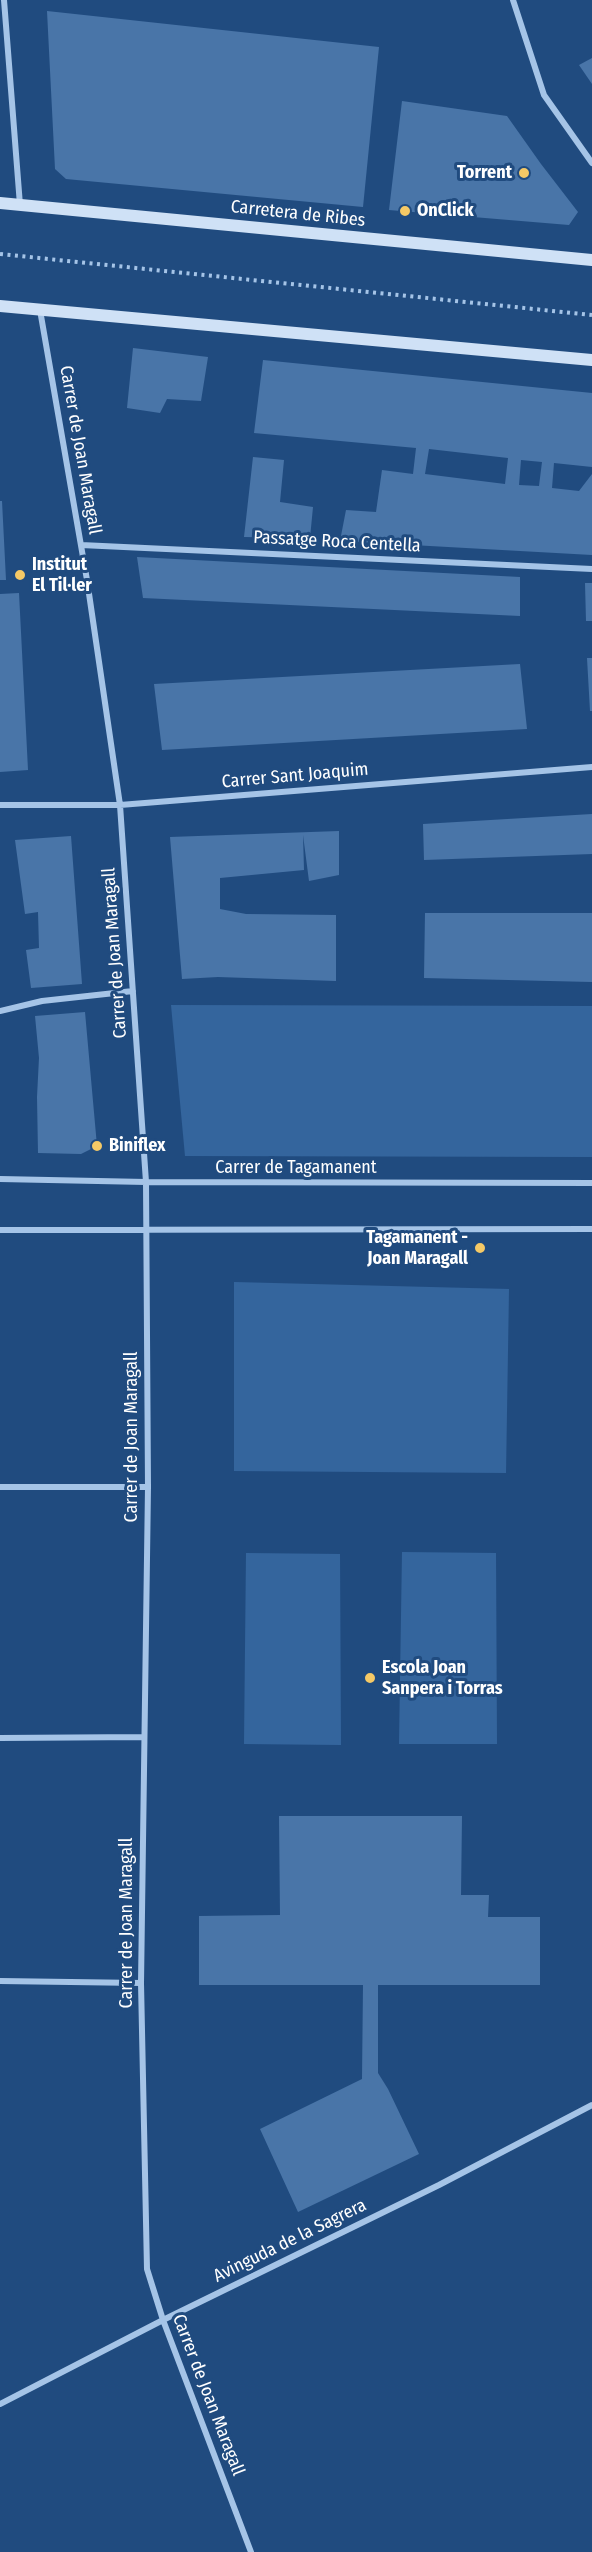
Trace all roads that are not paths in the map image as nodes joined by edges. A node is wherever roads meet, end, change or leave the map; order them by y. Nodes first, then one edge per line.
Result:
1 (4, 0) edge
2 (513, 0) edge
3 (592, 164) edge
4 (0, 203) edge
5 (20, 205) junction
6 (592, 260) edge
7 (0, 306) edge
8 (40, 310) junction
9 (592, 360) edge
10 (81, 545) junction
11 (592, 569) edge
12 (592, 767) edge
13 (0, 805) edge
14 (120, 805) junction
15 (133, 991) junction
16 (0, 1011) edge
17 (0, 1179) edge
18 (146, 1182) junction
19 (592, 1184) edge
20 (147, 1229) junction
21 (592, 1229) edge
22 (0, 1230) edge
23 (148, 1486) junction
24 (0, 1487) edge
25 (144, 1737) junction
26 (0, 1738) edge
27 (0, 1981) edge
28 (141, 1983) junction
29 (592, 2105) edge
30 (163, 2320) junction
31 (0, 2404) edge
32 (252, 2552) edge

1 - 5 street
2 - 3 street
4 - 5 street, Carretera de Ribes
5 - 6 street, Carretera de Ribes
7 - 8 street
8 - 9 street
8 - 10 street, Carrer de Joan Maragall
10 - 11 street, Passatge Roca Centella
10 - 14 street, Carrer de Joan Maragall
12 - 14 street, Carrer Sant Joaquim
13 - 14 street, Carrer Sant Joaquim
14 - 15 street, Carrer de Joan Maragall
15 - 16 street
15 - 18 street, Carrer de Joan Maragall
17 - 18 street, Carrer de Tagamanent
18 - 19 street, Carrer de Tagamanent
18 - 20 street, Carrer de Joan Maragall
20 - 21 street
20 - 22 street
20 - 23 street, Carrer de Joan Maragall
23 - 24 street
23 - 25 street, Carrer de Joan Maragall
25 - 26 street
25 - 28 street, Carrer de Joan Maragall
27 - 28 street
28 - 30 street, Carrer de Joan Maragall
29 - 30 street, Avinguda de la Sagrera
30 - 31 street, Avinguda de la Sagrera
30 - 32 street, Carrer de Joan Maragall

